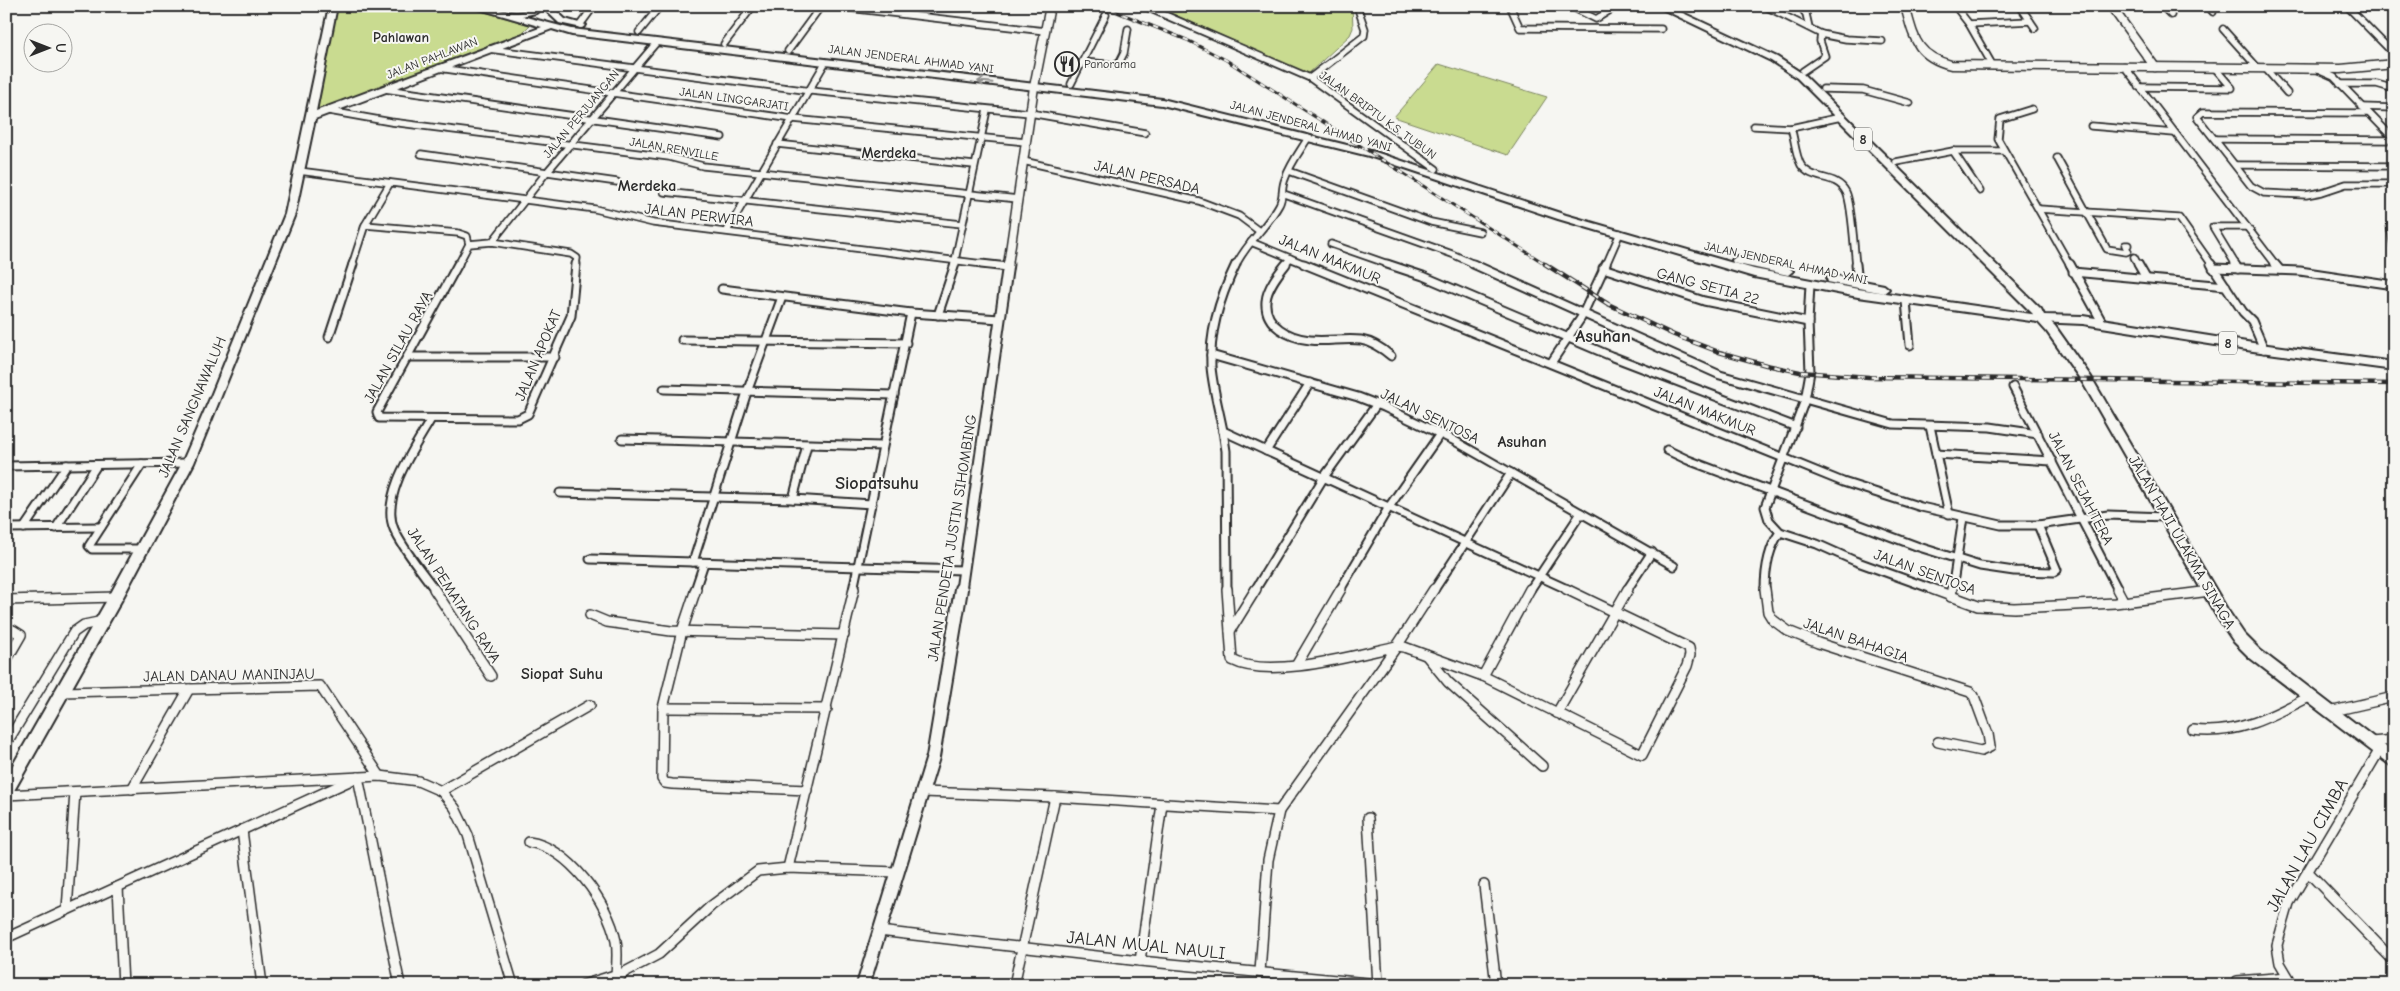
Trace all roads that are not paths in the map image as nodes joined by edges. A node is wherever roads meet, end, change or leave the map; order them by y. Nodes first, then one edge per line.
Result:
1 (333, 6) edge
2 (474, 6) edge
3 (538, 6) edge
4 (546, 6) edge
5 (594, 6) edge
6 (660, 6) edge
7 (753, 6) edge
8 (820, 6) edge
9 (831, 6) edge
10 (1050, 6) edge
11 (1144, 6) edge
12 (1357, 6) edge
13 (1510, 6) edge
14 (1570, 6) edge
15 (1617, 6) edge
16 (1660, 6) edge
17 (1671, 6) edge
18 (1765, 6) edge
19 (1800, 6) edge
20 (1905, 6) edge
21 (1955, 6) edge
22 (2020, 6) edge
23 (2111, 6) edge
24 (2162, 6) edge
25 (2208, 6) edge
26 (2347, 6) edge
27 (2213, 12) dead end
28 (1606, 14) junction
29 (506, 15) junction
30 (1106, 15) dead end
31 (2171, 15) dead end
32 (562, 21) junction
33 (2030, 21) junction
34 (580, 24) junction
35 (1969, 24) junction
36 (552, 27) junction
37 (1610, 27) junction
38 (1809, 27) junction
39 (2035, 28) dead end
40 (1128, 29) dead end
41 (1660, 29) dead end
42 (2223, 29) dead end
43 (1045, 31) junction
44 (639, 32) junction
45 (1821, 34) junction
46 (653, 39) junction
47 (1882, 41) dead end
48 (724, 44) junction
49 (489, 49) junction
50 (743, 50) junction
51 (788, 51) junction
52 (2394, 54) edge
53 (839, 61) junction
54 (1083, 62) junction
55 (825, 63) junction
56 (2394, 64) edge
57 (1994, 66) junction
58 (2124, 66) junction
59 (2156, 67) junction
60 (2214, 67) junction
61 (439, 68) junction
62 (2262, 68) junction
63 (635, 69) junction
64 (2311, 69) junction
65 (1803, 71) junction
66 (1310, 78) junction
67 (1035, 84) junction
68 (1071, 84) junction
69 (2340, 84) junction
70 (2139, 87) junction
71 (1823, 88) junction
72 (385, 89) junction
73 (2394, 89) edge
74 (810, 90) junction
75 (612, 93) junction
76 (2287, 93) dead end
77 (1163, 100) junction
78 (1910, 102) dead end
79 (2362, 107) junction
80 (2394, 108) edge
81 (2032, 109) dead end
82 (987, 110) junction
83 (1204, 110) junction
84 (329, 111) junction
85 (2367, 113) junction
86 (1030, 114) junction
87 (310, 117) junction
88 (1841, 117) junction
89 (592, 118) junction
90 (793, 118) junction
91 (1754, 126) dead end
92 (2091, 126) dead end
93 (1791, 128) junction
94 (2390, 131) edge
95 (1145, 133) dead end
96 (2174, 133) junction
97 (722, 137) dead end
98 (980, 137) junction
99 (1308, 138) junction
100 (2215, 139) junction
101 (2394, 139) edge
102 (1026, 142) junction
103 (777, 144) junction
104 (569, 146) junction
105 (1953, 151) junction
106 (2004, 151) junction
107 (421, 154) dead end
108 (2056, 158) dead end
109 (1023, 161) junction
110 (1896, 162) junction
111 (974, 165) junction
112 (2236, 165) junction
113 (2394, 166) edge
114 (1436, 169) junction
115 (299, 171) junction
116 (1289, 171) junction
117 (761, 172) junction
118 (546, 174) junction
119 (617, 182) dead end
120 (390, 183) junction
121 (2394, 184) edge
122 (1980, 191) dead end
123 (664, 192) dead end
124 (968, 194) junction
125 (1284, 194) junction
126 (1018, 199) junction
127 (744, 201) junction
128 (524, 202) junction
129 (2040, 209) junction
130 (2088, 213) junction
131 (962, 224) junction
132 (366, 225) junction
133 (2390, 226) dead end
134 (2247, 227) junction
135 (727, 231) junction
136 (1260, 232) junction
137 (1480, 232) dead end
138 (1620, 233) junction
139 (1648, 239) junction
140 (492, 242) junction
141 (1251, 242) junction
142 (469, 244) junction
143 (1331, 244) dead end
144 (2128, 245) dead end
145 (2394, 247) edge
146 (2134, 257) dead end
147 (1290, 258) junction
148 (956, 260) junction
149 (1733, 263) junction
150 (1008, 267) junction
151 (1603, 268) junction
152 (2213, 268) junction
153 (2238, 269) junction
154 (2280, 270) junction
155 (2073, 272) junction
156 (2146, 278) junction
157 (1810, 284) junction
158 (1858, 284) junction
159 (2394, 285) edge
160 (2226, 286) junction
161 (722, 289) dead end
162 (782, 297) junction
163 (1906, 301) junction
164 (911, 313) junction
165 (1582, 313) junction
166 (938, 314) junction
167 (2045, 318) junction
168 (1000, 319) junction
169 (1808, 322) junction
170 (2102, 322) junction
171 (329, 337) dead end
172 (1568, 338) junction
173 (682, 340) dead end
174 (764, 342) junction
175 (906, 343) junction
176 (1910, 345) dead end
177 (2264, 349) junction
178 (1211, 355) junction
179 (555, 356) junction
180 (1391, 356) dead end
181 (408, 357) junction
182 (1552, 363) junction
183 (2394, 366) edge
184 (1310, 383) junction
185 (2013, 387) dead end
186 (664, 389) dead end
187 (747, 392) junction
188 (894, 394) junction
189 (1805, 400) junction
190 (1377, 404) junction
191 (431, 419) junction
192 (513, 419) joint
193 (1930, 426) junction
194 (1796, 427) junction
195 (1224, 431) junction
196 (1440, 434) junction
197 (2038, 434) junction
198 (622, 439) dead end
199 (732, 443) junction
200 (807, 446) junction
201 (882, 446) junction
202 (1667, 450) dead end
203 (1266, 451) junction
204 (1936, 454) junction
205 (1782, 457) junction
206 (2052, 461) junction
207 (188, 463) junction
208 (142, 464) junction
209 (67, 465) junction
210 (98, 465) junction
211 (6, 466) edge
212 (1511, 473) junction
213 (1324, 477) junction
214 (1771, 490) junction
215 (560, 493) dead end
216 (715, 498) junction
217 (793, 499) junction
218 (872, 504) junction
219 (1389, 507) junction
220 (1581, 513) junction
221 (1949, 514) junction
222 (2166, 517) junction
223 (1963, 518) junction
224 (2081, 519) junction
225 (2038, 525) junction
226 (101, 527) junction
227 (6, 528) edge
228 (24, 528) junction
229 (56, 528) junction
230 (1780, 532) junction
231 (1465, 541) junction
232 (143, 549) junction
233 (1652, 552) junction
234 (1957, 557) junction
235 (590, 559) dead end
236 (693, 562) junction
237 (704, 563) junction
238 (1674, 566) dead end
239 (858, 568) junction
240 (964, 570) junction
241 (1538, 575) junction
242 (2210, 591) junction
243 (116, 597) junction
244 (1950, 597) junction
245 (6, 600) edge
246 (2124, 602) junction
247 (1615, 610) junction
248 (590, 615) dead end
249 (103, 621) junction
250 (6, 631) edge
251 (682, 631) junction
252 (1230, 631) junction
253 (844, 635) junction
254 (1397, 646) junction
255 (1425, 653) junction
256 (6, 661) edge
257 (1297, 664) junction
258 (491, 676) dead end
259 (1483, 676) junction
260 (189, 689) junction
261 (62, 692) junction
262 (2309, 697) junction
263 (2394, 698) edge
264 (590, 705) dead end
265 (663, 708) junction
266 (827, 709) junction
267 (2329, 712) junction
268 (1557, 713) junction
269 (2193, 730) dead end
270 (2394, 740) edge
271 (1938, 742) dead end
272 (6, 744) edge
273 (2374, 746) junction
274 (2394, 762) edge
275 (1542, 766) dead end
276 (380, 776) junction
277 (358, 777) junction
278 (132, 789) junction
279 (807, 790) junction
280 (6, 791) edge
281 (441, 791) junction
282 (75, 792) junction
283 (923, 792) junction
284 (6, 795) edge
285 (1055, 797) junction
286 (1162, 804) junction
287 (1279, 811) junction
288 (1368, 818) dead end
289 (242, 830) junction
290 (529, 842) dead end
291 (788, 868) junction
292 (896, 872) junction
293 (2309, 873) junction
294 (1484, 886) dead end
295 (118, 887) junction
296 (67, 910) junction
297 (879, 931) junction
298 (6, 938) edge
299 (1023, 949) junction
300 (1140, 961) junction
301 (2394, 961) edge
302 (1260, 972) junction
303 (621, 974) junction
304 (2290, 981) edge
305 (1378, 984) edge
306 (123, 985) edge
307 (262, 985) edge
308 (400, 985) edge
309 (513, 985) edge
310 (583, 985) edge
311 (611, 985) edge
312 (863, 985) edge
313 (1014, 985) edge
314 (1410, 985) edge
315 (1496, 985) edge
316 (2235, 985) edge

1 - 87 main road, JALAN SANGNAWALUH
2 - 29 main road, JALAN JENDERAL AHMAD YANI
3 - 29 main road
4 - 32 main road
5 - 34 street
6 - 44 street
7 - 48 street
8 - 51 street
9 - 43 street
10 - 43 street, JALAN PENDETA JUSTIN SIHOMBING
11 - 66 street, JALAN BRIPTU K.S. TUBUN
12 - 66 street
13 - 37 street
14 - 28 street
15 - 28 street
16 - 88 main road, 8
17 - 65 main road, 8
18 - 38 street
19 - 38 street
20 - 57 street
21 - 35 street
22 - 33 street
23 - 59 street
24 - 31 street
25 - 27 street
26 - 52 street
28 - 37 street
29 - 36 main road, JALAN JENDERAL AHMAD YANI
30 - 54 street
32 - 34 main road, JALAN JENDERAL AHMAD YANI
32 - 36 main road, JALAN PAHLAWAN
33 - 35 street
33 - 39 street
34 - 44 main road, JALAN JENDERAL AHMAD YANI
35 - 57 street
36 - 46 main road, JALAN JENDERAL AHMAD YANI
36 - 49 main road, JALAN PAHLAWAN
37 - 41 street
38 - 45 street
40 - 54 street
42 - 62 street
43 - 67 street, JALAN PENDETA JUSTIN SIHOMBING
44 - 46 main road, JALAN JENDERAL AHMAD YANI
45 - 47 street
45 - 65 street
46 - 48 main road, JALAN JENDERAL AHMAD YANI
46 - 50 main road, JALAN JENDERAL AHMAD YANI
46 - 63 street, JALAN PERJUANGAN
48 - 50 main road, JALAN JENDERAL AHMAD YANI
49 - 61 main road, JALAN PAHLAWAN
49 - 63 street
50 - 51 main road, JALAN JENDERAL AHMAD YANI
50 - 55 main road, JALAN JENDERAL AHMAD YANI
51 - 53 main road, JALAN JENDERAL AHMAD YANI
53 - 55 main road, JALAN JENDERAL AHMAD YANI
53 - 67 main road, JALAN JENDERAL AHMAD YANI
54 - 68 street
55 - 74 street
56 - 64 street
57 - 58 street
58 - 59 street
58 - 70 street
59 - 60 street
60 - 62 street
60 - 70 street
61 - 72 main road, JALAN PAHLAWAN
61 - 75 street, JALAN LINGGARJATI
62 - 64 street
62 - 76 street
63 - 74 street
63 - 75 street, JALAN PERJUANGAN
64 - 69 street
65 - 71 main road, 8
66 - 114 street, JALAN BRIPTU K.S. TUBUN
67 - 68 main road, JALAN JENDERAL AHMAD YANI
67 - 77 main road, JALAN JENDERAL AHMAD YANI
67 - 86 street, JALAN PENDETA JUSTIN SIHOMBING
68 - 77 main road, JALAN JENDERAL AHMAD YANI
69 - 73 street
69 - 79 street
70 - 96 street
71 - 78 street
71 - 110 main road, 8
72 - 84 main road, JALAN PAHLAWAN
72 - 89 street
74 - 82 street
74 - 90 street
75 - 89 street, JALAN PERJUANGAN
75 - 90 street, JALAN LINGGARJATI
77 - 83 main road, JALAN JENDERAL AHMAD YANI
79 - 80 street
79 - 85 street
81 - 106 street
82 - 86 street
82 - 98 street
83 - 99 main road, JALAN JENDERAL AHMAD YANI
83 - 114 main road, JALAN JENDERAL AHMAD YANI
84 - 87 main road, JALAN PAHLAWAN
84 - 104 street, JALAN RENVILLE
85 - 94 street
85 - 100 street
86 - 95 street
86 - 102 street, JALAN PENDETA JUSTIN SIHOMBING
87 - 115 main road, JALAN SANGNAWALUH
88 - 93 street
88 - 167 main road, 8
89 - 97 street
89 - 104 street, JALAN PERJUANGAN
90 - 98 street, JALAN LINGGARJATI
90 - 103 street
91 - 93 street
92 - 96 street
93 - 158 street
94 - 101 street
96 - 134 street
98 - 102 street, JALAN LINGGARJATI
98 - 111 street
99 - 116 street
99 - 138 main road, JALAN JENDERAL AHMAD YANI
100 - 101 street
100 - 112 street
102 - 109 street, JALAN PENDETA JUSTIN SIHOMBING
103 - 111 street
103 - 117 street
104 - 117 street, JALAN RENVILLE
104 - 118 street, JALAN PERJUANGAN
105 - 106 street
105 - 110 street
105 - 122 street
106 - 129 street
107 - 118 street
108 - 130 street
109 - 126 street, JALAN PENDETA JUSTIN SIHOMBING
109 - 136 street, JALAN PERSADA
110 - 167 main road, 8
111 - 124 street
112 - 113 street
112 - 121 street
114 - 139 main road, JALAN JENDERAL AHMAD YANI
115 - 120 street, JALAN PERWIRA
115 - 207 main road, JALAN SANGNAWALUH
116 - 125 street
116 - 137 street
117 - 124 street, JALAN RENVILLE
117 - 127 street
118 - 119 street
118 - 128 street, JALAN PERJUANGAN
120 - 128 street, JALAN PERWIRA
120 - 132 street
123 - 127 street
124 - 126 street, JALAN RENVILLE
124 - 131 street
125 - 136 street
125 - 165 street
126 - 150 street, JALAN PENDETA JUSTIN SIHOMBING
127 - 131 street
127 - 135 street
128 - 135 street, JALAN PERWIRA
128 - 140 street, JALAN PERJUANGAN
129 - 130 street
129 - 155 street
130 - 144 street
130 - 152 street
131 - 148 street
132 - 142 street
132 - 171 street
133 - 145 street
134 - 153 street
134 - 154 street
135 - 148 street, JALAN PERWIRA
136 - 141 street
138 - 139 main road, JALAN JENDERAL AHMAD YANI
138 - 151 street
139 - 149 main road, JALAN JENDERAL AHMAD YANI
140 - 142 street
140 - 179 street, JALAN APOKAT
141 - 147 street, JALAN MAKMUR
141 - 178 street
142 - 181 street, JALAN SILAU RAYA
143 - 172 street
146 - 156 street
147 - 180 street
147 - 182 street, JALAN MAKMUR
148 - 150 street, JALAN PERWIRA
148 - 166 street
149 - 157 main road, JALAN JENDERAL AHMAD YANI
149 - 158 main road, JALAN JENDERAL AHMAD YANI
150 - 168 street, JALAN PENDETA JUSTIN SIHOMBING
151 - 165 street
151 - 169 street, GANG SETIA 22
152 - 153 street
152 - 160 street
153 - 154 street
154 - 159 street
155 - 156 street
155 - 170 street
156 - 160 street
157 - 163 main road, JALAN JENDERAL AHMAD YANI
157 - 169 street
158 - 167 main road, JALAN JENDERAL AHMAD YANI
160 - 177 street
161 - 162 street
162 - 164 street
162 - 174 street
163 - 167 main road, JALAN JENDERAL AHMAD YANI
163 - 176 street
164 - 166 street
164 - 175 street
165 - 172 street
165 - 189 street
166 - 168 street
167 - 170 main road, 8
167 - 222 main road, JALAN HAJI ULAKMA SINAGA
168 - 240 street, JALAN PENDETA JUSTIN SIHOMBING
169 - 189 street
170 - 177 main road, 8
172 - 182 street
172 - 194 street
173 - 174 street
174 - 175 street
174 - 187 street
175 - 188 street
177 - 183 main road, 8
178 - 184 street, JALAN SENTOSA
178 - 195 street
179 - 181 street
179 - 192 street, JALAN APOKAT
181 - 191 street, JALAN SILAU RAYA
182 - 205 street, JALAN MAKMUR
184 - 190 street, JALAN SENTOSA
184 - 203 street
185 - 197 street, JALAN SEJAHTERA
186 - 187 street
187 - 188 street
187 - 199 street
188 - 201 street
189 - 193 street
189 - 194 street
190 - 196 street, JALAN SENTOSA
190 - 213 street
191 - 192 street, JALAN SILAU RAYA
191 - 258 street, JALAN PEMATANG RAYA
193 - 197 street
193 - 204 street
194 - 205 street
195 - 203 street
195 - 252 street
196 - 212 street, JALAN SENTOSA
196 - 219 street
197 - 206 street, JALAN SEJAHTERA
198 - 199 street
199 - 200 street
199 - 216 street
200 - 201 street
200 - 217 street
201 - 218 street
202 - 214 street
203 - 213 street
204 - 206 street
204 - 221 street
205 - 214 street
205 - 221 street, JALAN MAKMUR
206 - 224 street, JALAN SEJAHTERA
207 - 208 street
207 - 232 main road, JALAN SANGNAWALUH
208 - 210 street
208 - 226 street
209 - 210 street
209 - 211 street
209 - 228 street
210 - 229 street
212 - 220 street, JALAN SENTOSA
212 - 231 street
213 - 219 street
213 - 252 street
214 - 230 street
214 - 234 street
215 - 216 street
216 - 217 street
216 - 236 street
217 - 218 street
218 - 239 street
219 - 231 street
219 - 257 street
220 - 233 street, JALAN SENTOSA
220 - 241 street
221 - 223 street, JALAN MAKMUR
222 - 224 street, JALAN MAKMUR
222 - 242 main road, JALAN HAJI ULAKMA SINAGA
223 - 225 street, JALAN MAKMUR
223 - 234 street
224 - 225 street, JALAN MAKMUR
224 - 246 street, JALAN SEJAHTERA
225 - 234 street
226 - 229 street
226 - 232 street
227 - 228 street
228 - 229 street
230 - 244 street, JALAN SENTOSA
230 - 271 street, JALAN BAHAGIA
231 - 241 street
231 - 254 street
232 - 243 main road, JALAN SANGNAWALUH
233 - 238 street, JALAN SENTOSA
233 - 247 street
234 - 244 street
235 - 236 street
236 - 237 street
237 - 239 street
237 - 251 street
239 - 240 street
239 - 253 street
240 - 283 street, JALAN PENDETA JUSTIN SIHOMBING
241 - 247 street
241 - 259 street
242 - 246 street, JALAN SENTOSA
242 - 262 main road, JALAN HAJI ULAKMA SINAGA
243 - 245 street
243 - 249 main road, JALAN SANGNAWALUH
244 - 246 street, JALAN SENTOSA
247 - 268 street
247 - 268 street
248 - 251 street
249 - 261 main road, JALAN SANGNAWALUH
249 - 272 street
250 - 256 street
251 - 253 street
251 - 265 street
252 - 257 street
253 - 266 street
254 - 255 street
254 - 257 street
254 - 287 street
255 - 259 street
255 - 275 street
259 - 268 street
260 - 261 street, JALAN DANAU MANINJAU
260 - 276 street, JALAN DANAU MANINJAU
260 - 278 street
261 - 280 main road, JALAN SANGNAWALUH
262 - 267 main road, JALAN HAJI ULAKMA SINAGA
262 - 269 street
263 - 267 street
264 - 281 street
265 - 266 street
265 - 279 street
266 - 279 street
267 - 273 main road, JALAN HAJI ULAKMA SINAGA
270 - 273 street
273 - 274 main road, JALAN HAJI ULAKMA SINAGA
273 - 293 street, JALAN LAU CIMBA
276 - 277 street
276 - 281 street
277 - 278 street
277 - 289 street
277 - 308 street
278 - 282 street
279 - 291 street
281 - 309 street
282 - 284 street
282 - 296 street
283 - 285 street
283 - 292 street, JALAN PENDETA JUSTIN SIHOMBING
285 - 286 street
285 - 299 street
286 - 287 street
286 - 300 street
287 - 302 street
288 - 305 street
289 - 295 street
289 - 307 street
290 - 303 street
291 - 292 street
291 - 303 street
292 - 297 street, JALAN PENDETA JUSTIN SIHOMBING
293 - 301 street
293 - 304 street, JALAN LAU CIMBA
294 - 315 street
295 - 296 street
295 - 306 street
296 - 298 street
297 - 299 street, JALAN MUAL NAULI
297 - 312 street, JALAN PENDETA JUSTIN SIHOMBING
299 - 300 street, JALAN MUAL NAULI
299 - 313 street
300 - 302 street, JALAN MUAL NAULI
302 - 305 street, JALAN MUAL NAULI
303 - 310 street
303 - 311 street
304 - 316 street
305 - 314 street, JALAN MUAL NAULI

